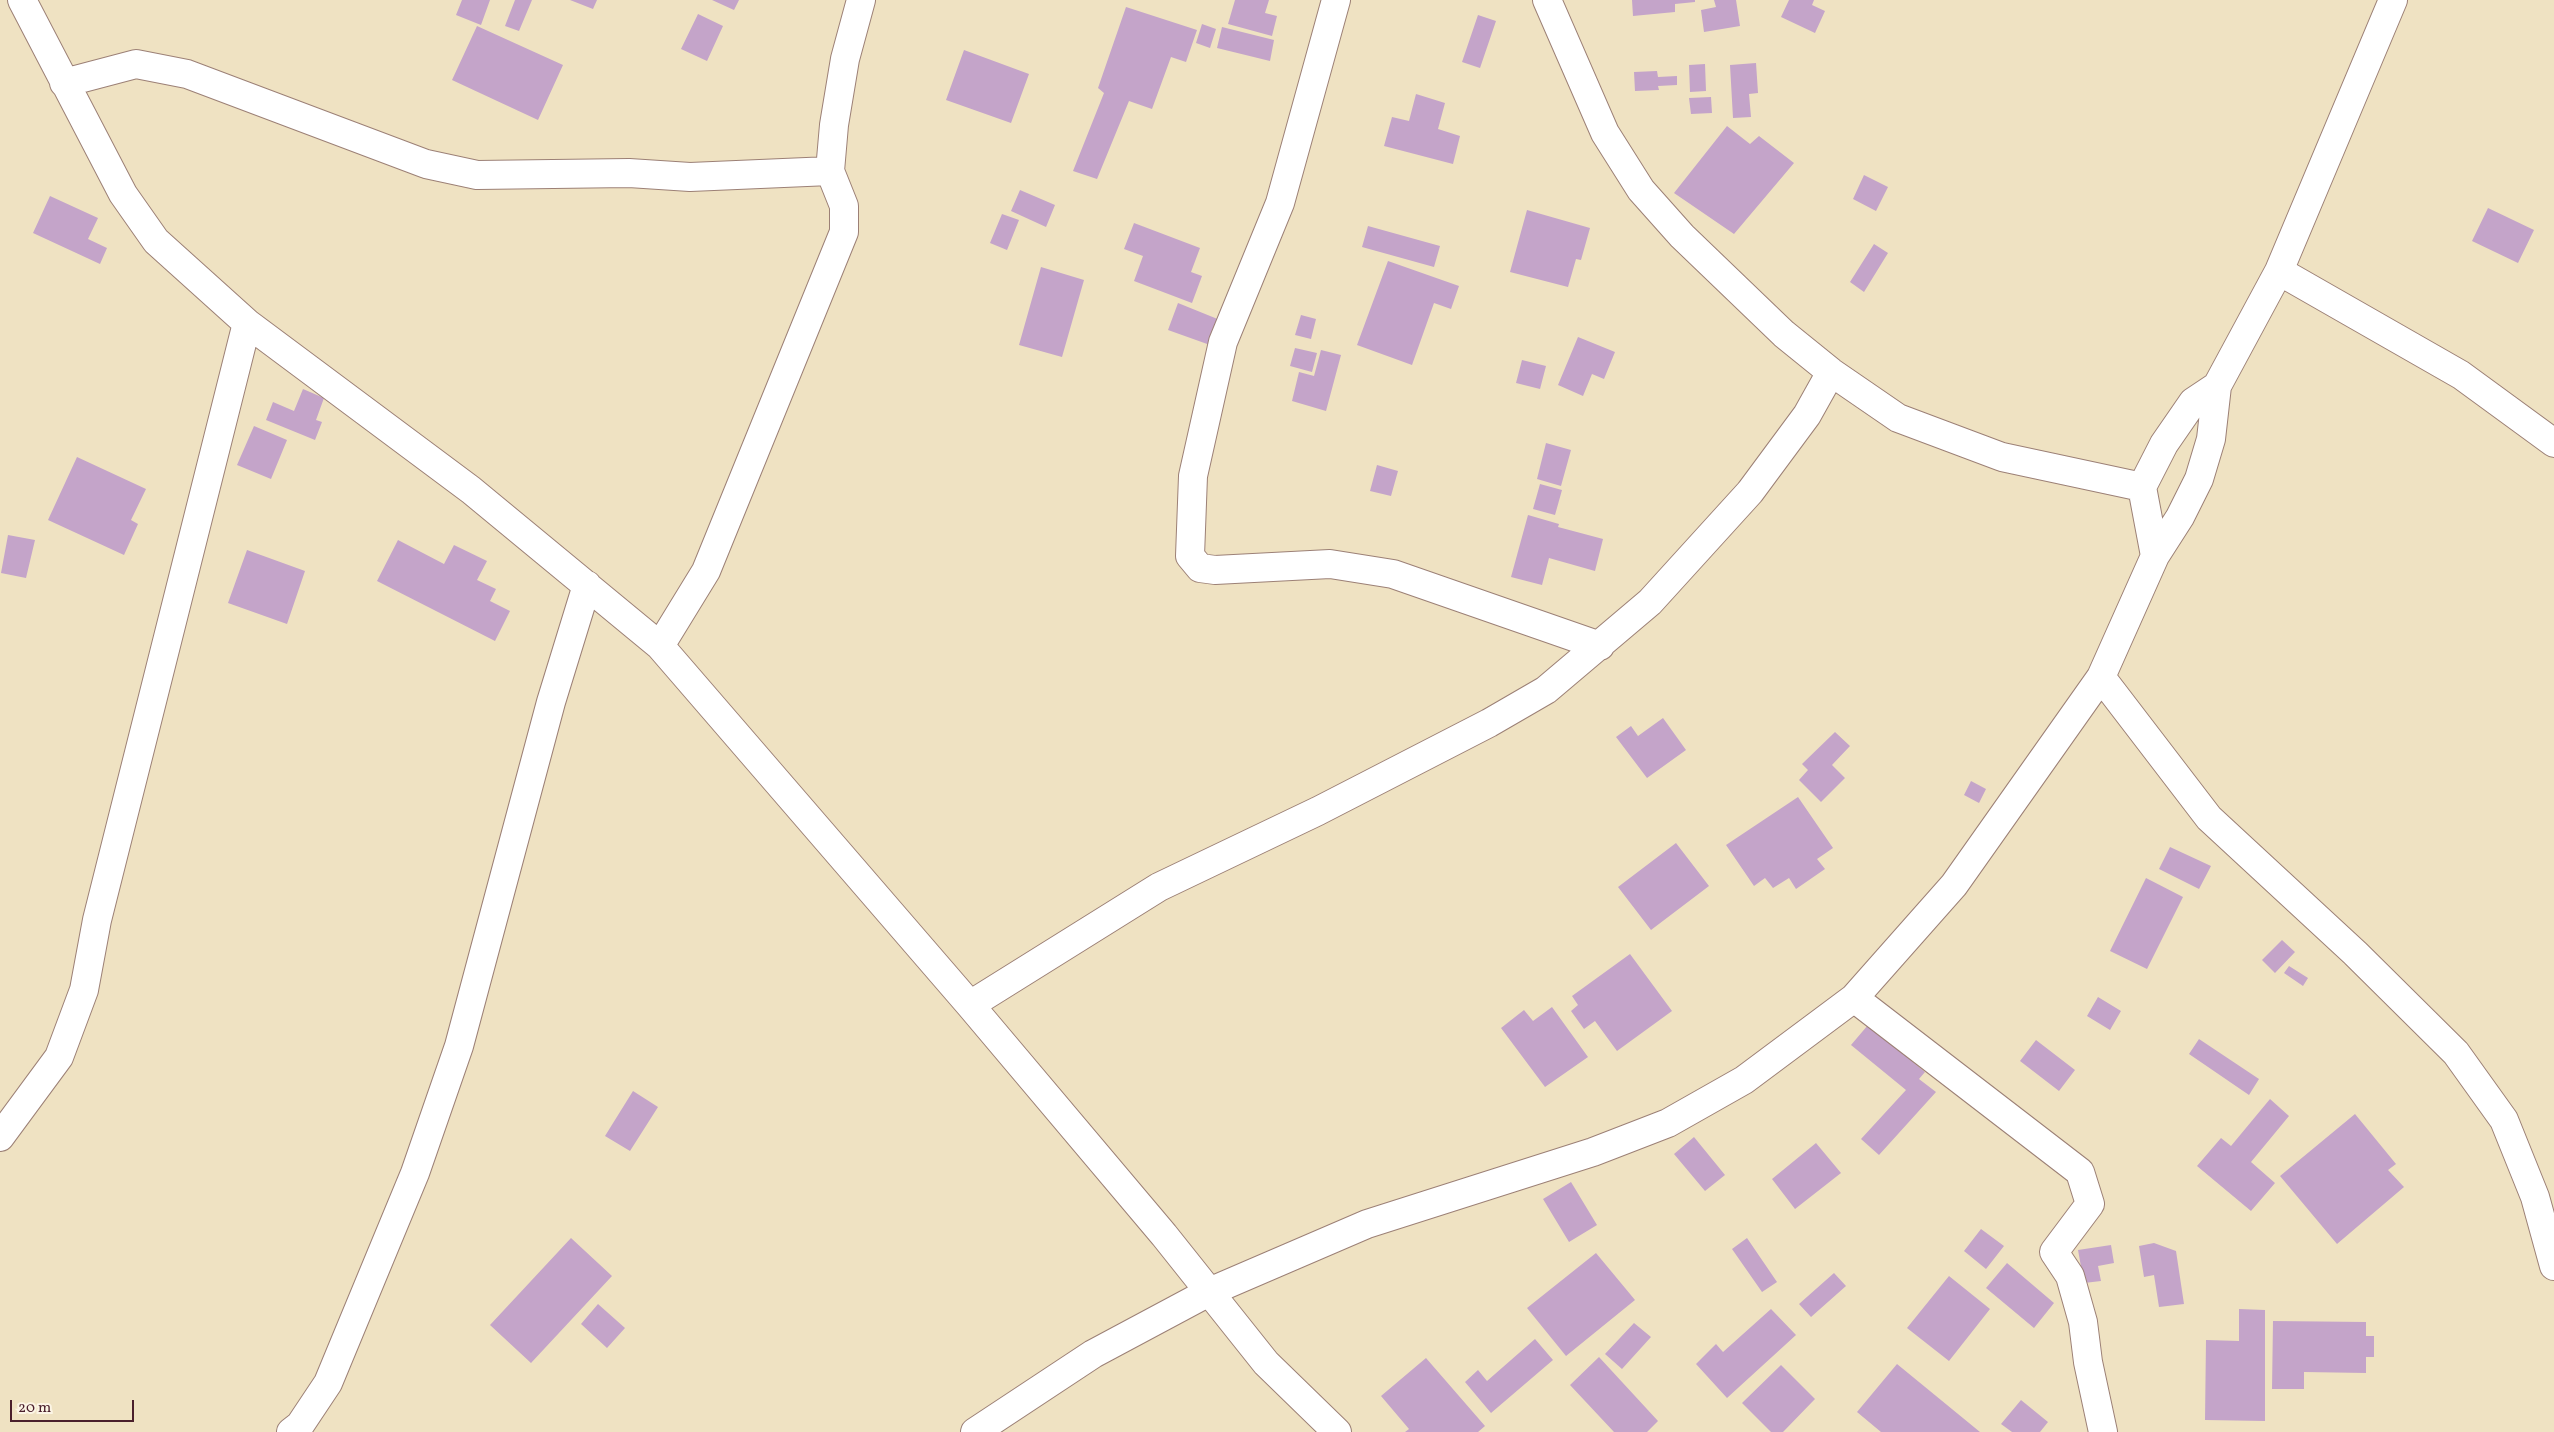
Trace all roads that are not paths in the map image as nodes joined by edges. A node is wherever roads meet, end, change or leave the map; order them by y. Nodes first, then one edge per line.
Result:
1 (22, 0) edge
2 (861, 0) edge
3 (1336, 0) edge
4 (1546, 0) edge
5 (2393, 0) edge
6 (64, 83) junction
7 (830, 171) junction
8 (2279, 271) junction
9 (247, 323) junction
10 (1831, 372) junction
11 (2218, 386) junction
12 (2554, 443) edge
13 (2142, 487) junction
14 (2155, 556) junction
15 (587, 585) junction
16 (660, 646) junction
17 (1600, 646) junction
18 (2101, 678) junction
19 (1854, 998) junction
20 (970, 1005) junction
21 (0, 1137) edge
22 (2554, 1266) edge
23 (1209, 1292) junction
24 (2099, 1429) edge
25 (291, 1432) edge
26 (975, 1432) edge
27 (1336, 1432) edge

1 - 6 street
2 - 7 street
3 - 17 street
4 - 10 street
5 - 8 street
6 - 7 street
6 - 9 street
7 - 16 street
8 - 11 street
8 - 12 street
9 - 15 street
9 - 21 street
10 - 13 street
10 - 17 street
11 - 13 street
11 - 14 street
13 - 14 street
14 - 18 street
15 - 16 street
15 - 25 street
16 - 20 street
17 - 20 street
18 - 19 street
18 - 22 street
19 - 23 street
19 - 24 street
20 - 23 street
23 - 26 street
23 - 27 street

